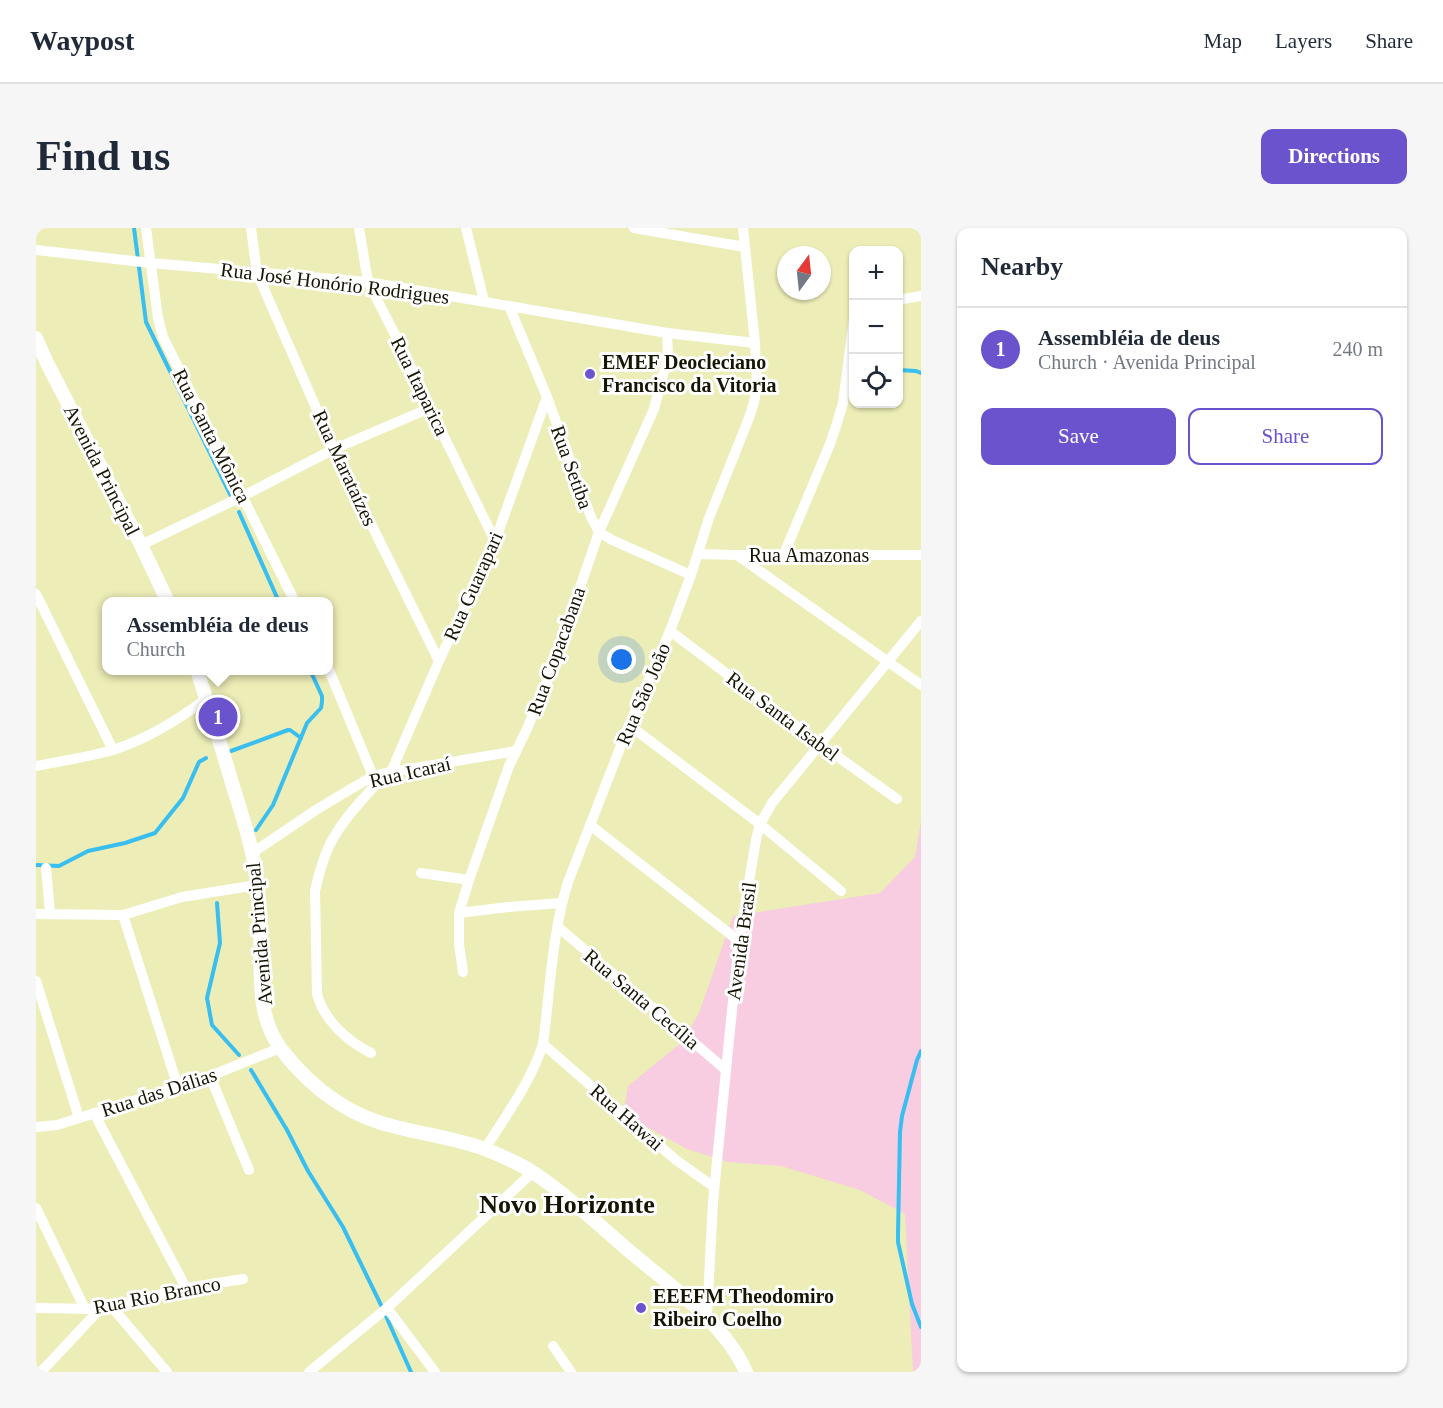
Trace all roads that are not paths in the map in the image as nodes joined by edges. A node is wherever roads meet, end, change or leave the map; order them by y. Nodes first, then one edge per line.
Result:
1 (146, 228) edge
2 (251, 228) edge
3 (359, 228) edge
4 (466, 228) edge
5 (634, 228) edge
6 (743, 228) edge
7 (745, 247) junction
8 (36, 250) edge
9 (151, 263) junction
10 (257, 273) junction
11 (368, 282) junction
12 (921, 296) edge
13 (903, 299) edge
14 (484, 301) junction
15 (509, 306) junction
16 (668, 333) junction
17 (36, 339) edge
18 (755, 343) junction
19 (849, 353) edge
20 (547, 397) junction
21 (430, 408) junction
22 (334, 449) junction
23 (243, 496) junction
24 (599, 532) junction
25 (495, 541) junction
26 (141, 545) junction
27 (698, 554) junction
28 (784, 554) junction
29 (737, 555) junction
30 (921, 555) edge
31 (691, 575) junction
32 (36, 594) edge
33 (166, 597) edge
34 (293, 597) edge
35 (921, 621) edge
36 (670, 631) junction
37 (439, 661) junction
38 (889, 662) junction
39 (199, 675) edge
40 (331, 675) edge
41 (921, 685) edge
42 (206, 699) junction
43 (629, 725) junction
44 (819, 744) junction
45 (113, 750) junction
46 (516, 751) junction
47 (36, 766) edge
48 (388, 773) junction
49 (373, 777) junction
50 (897, 799) dead end
51 (760, 824) junction
52 (590, 825) junction
53 (252, 853) junction
54 (46, 868) dead end
55 (421, 873) dead end
56 (469, 880) junction
57 (257, 885) junction
58 (841, 891) dead end
59 (561, 903) junction
60 (50, 913) junction
61 (459, 913) junction
62 (36, 914) edge
63 (123, 915) junction
64 (558, 927) junction
65 (739, 941) junction
66 (463, 972) dead end
67 (36, 981) edge
68 (543, 1044) junction
69 (280, 1048) junction
70 (371, 1053) dead end
71 (726, 1070) junction
72 (210, 1076) junction
73 (178, 1087) junction
74 (94, 1113) junction
75 (79, 1118) junction
76 (36, 1127) edge
77 (485, 1149) junction
78 (249, 1170) dead end
79 (533, 1172) junction
80 (714, 1187) junction
81 (36, 1208) edge
82 (243, 1279) dead end
83 (186, 1288) junction
84 (111, 1306) junction
85 (36, 1308) edge
86 (387, 1308) junction
87 (85, 1309) junction
88 (100, 1309) junction
89 (707, 1317) junction
90 (553, 1346) dead end
91 (311, 1371) edge
92 (41, 1372) edge
93 (167, 1372) edge
94 (435, 1372) edge
95 (571, 1372) edge
96 (746, 1372) edge

1 - 9 street, Rua Santa Mônica
2 - 10 street, Rua Marataízes
3 - 11 street, Rua Itaparica
4 - 14 street
5 - 7 street
6 - 7 street, Rua São João
7 - 18 street, Rua São João
8 - 9 street, Rua José Honório Rodrigues
9 - 10 street, Rua José Honório Rodrigues
9 - 23 street, Rua Santa Mônica
10 - 11 street, Rua José Honório Rodrigues
10 - 22 street, Rua Marataízes
11 - 14 street, Rua José Honório Rodrigues
11 - 21 street, Rua Itaparica
12 - 13 street
14 - 15 street, Rua José Honório Rodrigues
15 - 16 street, Rua José Honório Rodrigues
15 - 20 street, Rua Setiba
16 - 18 street, Rua José Honório Rodrigues
16 - 24 street, Rua Copacabana
17 - 26 street, Avenida Principal
18 - 27 street, Rua São João
19 - 28 street
20 - 24 street, Rua Setiba
20 - 25 street, Rua Guarapari
21 - 22 street
21 - 25 street, Rua Itaparica
22 - 23 street
22 - 37 street, Rua Marataízes
23 - 26 street
23 - 34 street, Rua Santa Mônica
24 - 31 street, Rua Setiba
24 - 46 street, Rua Copacabana
25 - 37 street, Rua Guarapari
26 - 33 street, Avenida Principal
27 - 29 street, Rua Amazonas
27 - 31 street, Rua São João
28 - 29 street, Rua Amazonas
28 - 30 street, Rua Amazonas
29 - 38 street
31 - 36 street, Rua São João
32 - 45 street
35 - 38 street, Avenida Brasil
36 - 43 street, Rua São João
36 - 44 street, Rua Santa Isabel
37 - 48 street, Rua Guarapari
38 - 41 street
38 - 44 street, Avenida Brasil
39 - 42 street, Avenida Principal
40 - 49 street
42 - 45 street
42 - 53 street, Avenida Principal
43 - 51 street
43 - 52 street, Rua São João
44 - 50 street, Rua Santa Isabel
44 - 51 street, Avenida Brasil
45 - 47 street
46 - 48 street, Rua Icaraí
46 - 56 street, Rua Copacabana
48 - 49 street, Rua Icaraí
48 - 70 street, Rua Guarapari
49 - 53 street, Rua Icaraí
51 - 58 street
51 - 65 street, Avenida Brasil
52 - 59 street, Rua São João
52 - 65 street
53 - 57 street, Avenida Principal
54 - 60 street
55 - 56 street
56 - 61 street, Rua Copacabana
57 - 63 street
57 - 69 street, Avenida Principal
59 - 61 street
59 - 64 street, Rua São João
60 - 62 street
60 - 63 street
61 - 66 street, Rua Copacabana
63 - 73 street
64 - 68 street, Rua São João
64 - 71 street, Rua Santa Cecília
65 - 71 street, Avenida Brasil
67 - 75 street
68 - 77 street, Rua São João
68 - 80 street, Rua Hawai
69 - 72 street, Rua das Dálias
69 - 77 street, Avenida Principal
71 - 80 street, Avenida Brasil
72 - 73 street, Rua das Dálias
72 - 78 street
73 - 74 street, Rua das Dálias
74 - 75 street, Rua das Dálias
74 - 83 street
75 - 76 street, Rua das Dálias
77 - 79 street, Avenida Principal
79 - 86 street
79 - 89 street, Avenida Principal
80 - 89 street, Avenida Brasil
81 - 87 street
82 - 83 street, Rua Rio Branco
83 - 84 street, Rua Rio Branco
84 - 88 street, Rua Rio Branco
84 - 93 street
85 - 87 street, Rua Rio Branco
86 - 91 street
86 - 94 street
87 - 88 street, Rua Rio Branco
88 - 92 street
89 - 96 street, Avenida Principal
90 - 95 street

